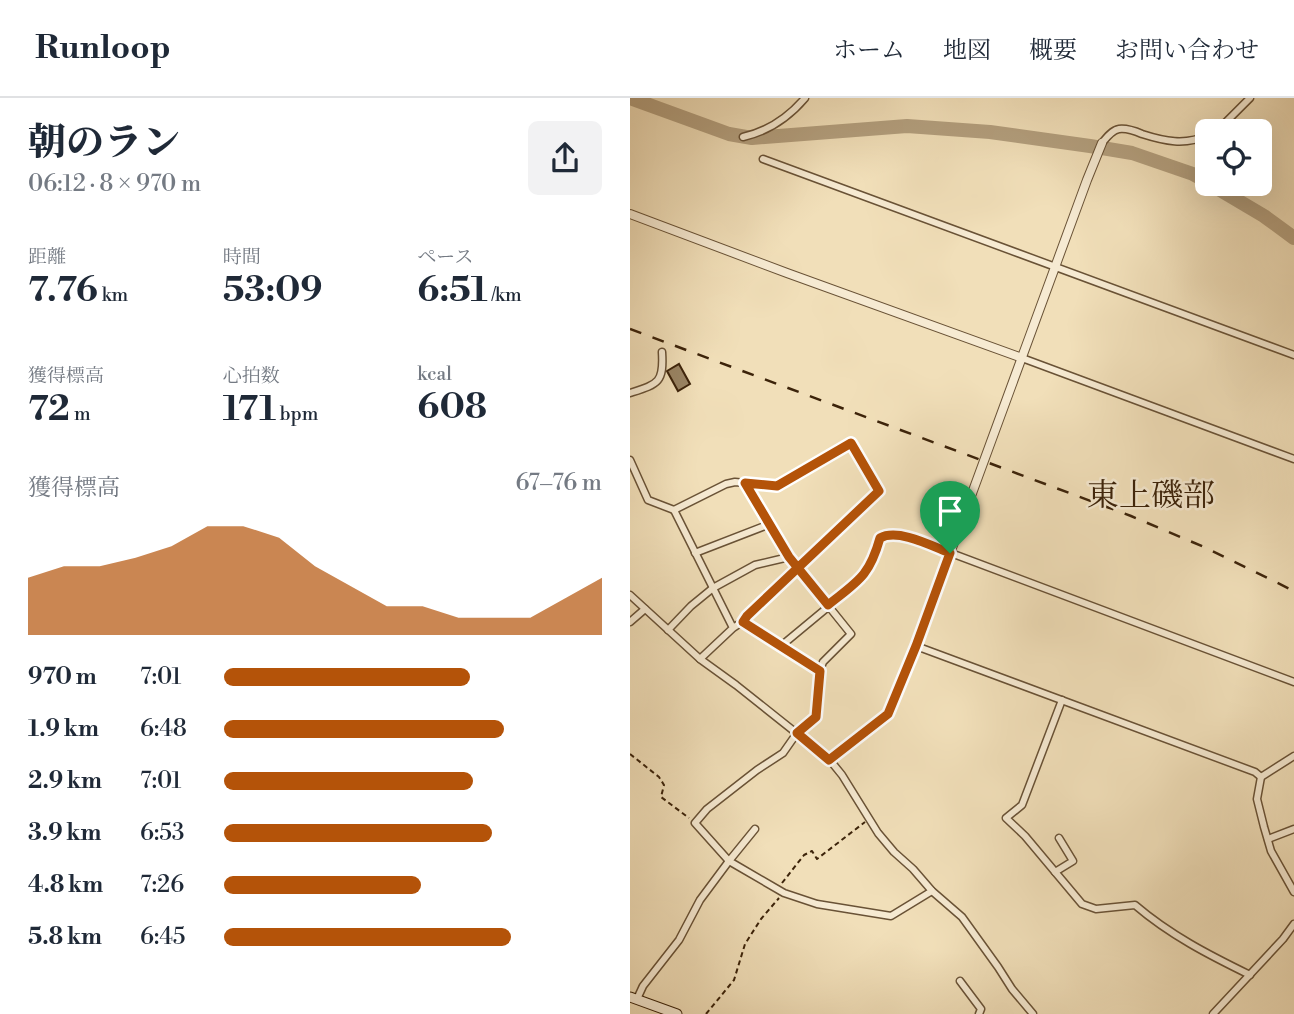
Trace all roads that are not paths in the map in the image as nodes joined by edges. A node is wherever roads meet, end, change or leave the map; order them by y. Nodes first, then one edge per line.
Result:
1 (805, 98) edge
2 (1250, 98) edge
3 (1230, 119) edge
4 (743, 137) dead end
5 (1195, 138) edge
6 (1102, 143) joint
7 (763, 159) dead end
8 (630, 214) edge
9 (1056, 267) junction
10 (662, 352) dead end
11 (1294, 355) edge
12 (1021, 358) junction
13 (630, 393) edge
14 (1294, 459) edge
15 (630, 460) edge
16 (745, 483) junction
17 (674, 510) junction
18 (770, 524) junction
19 (695, 552) junction
20 (950, 553) junction
21 (789, 557) junction
22 (798, 569) junction
23 (713, 588) junction
24 (630, 595) edge
25 (828, 605) junction
26 (645, 609) junction
27 (630, 622) edge
28 (743, 622) junction
29 (733, 628) junction
30 (668, 630) junction
31 (781, 646) junction
32 (916, 646) junction
33 (700, 659) junction
34 (820, 671) junction
35 (1294, 682) edge
36 (1062, 700) junction
37 (797, 733) junction
38 (1294, 756) edge
39 (829, 760) junction
40 (1261, 777) junction
41 (1294, 829) edge
42 (755, 830) dead end
43 (1059, 838) dead end
44 (1268, 839) junction
45 (729, 861) junction
46 (1055, 872) junction
47 (932, 891) junction
48 (1294, 892) edge
49 (1294, 924) edge
50 (1250, 975) junction
51 (960, 981) dead end
52 (634, 998) edge
53 (677, 1014) edge
54 (979, 1014) edge
55 (1033, 1014) edge
56 (1213, 1014) edge

1 - 4 street
2 - 3 street
5 - 6 street
6 - 9 street
7 - 9 street
8 - 12 street
9 - 11 street
9 - 12 street
10 - 13 street
12 - 14 street
12 - 20 street
15 - 17 street
16 - 17 street
16 - 18 street
16 - 22 street
17 - 19 street
18 - 19 street
18 - 21 street
19 - 23 street
20 - 25 street
20 - 32 street
20 - 35 street
21 - 22 street
21 - 23 street
22 - 25 street
22 - 28 street
23 - 29 street
23 - 30 street
24 - 26 street
25 - 31 street
25 - 34 street
26 - 27 street
26 - 30 street
28 - 29 street
28 - 31 street
29 - 33 street
30 - 33 street
31 - 34 street
32 - 36 street
32 - 39 street
33 - 37 street
34 - 37 street
36 - 40 street
36 - 46 street
37 - 39 street
37 - 45 street
38 - 40 street
39 - 47 street
40 - 44 street
41 - 44 street
42 - 45 street
43 - 46 street
44 - 48 street
45 - 47 street
45 - 52 street
46 - 50 street
47 - 55 street
49 - 50 street
50 - 56 street
51 - 54 street
52 - 53 main road

